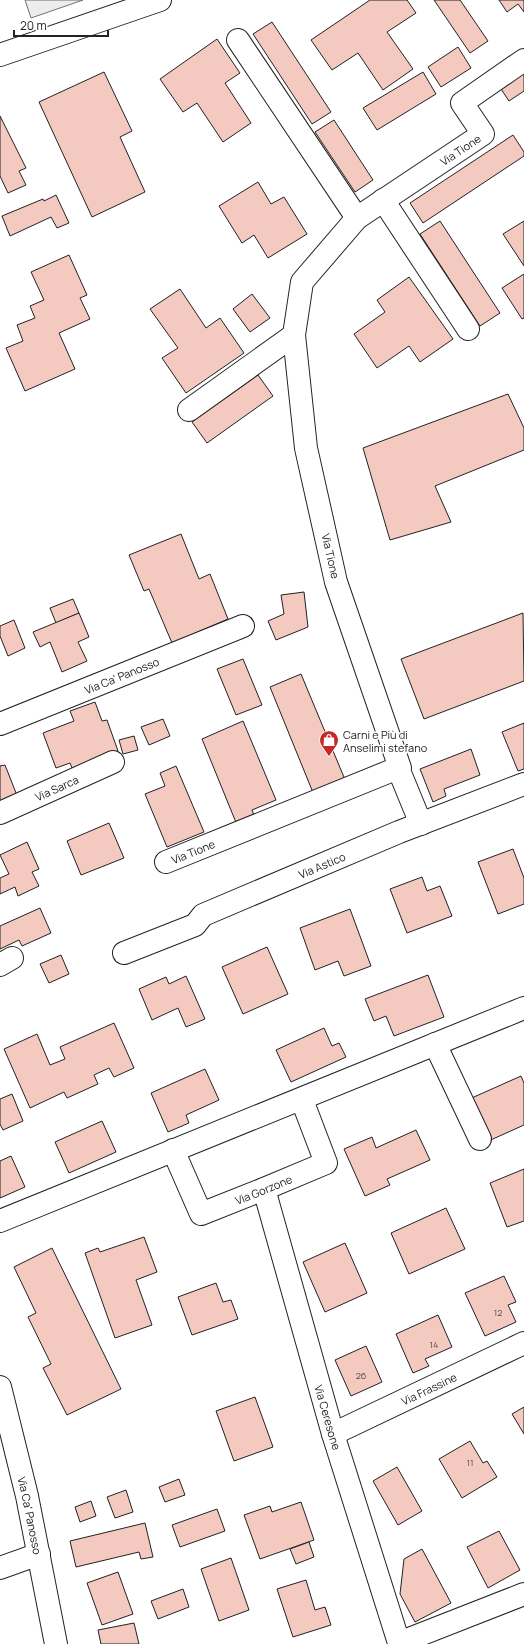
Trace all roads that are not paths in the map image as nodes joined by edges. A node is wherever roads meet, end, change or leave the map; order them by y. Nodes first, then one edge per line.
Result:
1 (160, 0) edge
2 (238, 40) dead end
3 (0, 55) edge
4 (524, 60) edge
5 (383, 200) junction
6 (357, 218) junction
7 (468, 329) dead end
8 (294, 335) junction
9 (189, 410) dead end
10 (243, 626) dead end
11 (0, 724) edge
12 (113, 762) dead end
13 (398, 768) junction
14 (524, 784) edge
15 (0, 813) edge
16 (421, 824) junction
17 (166, 862) dead end
18 (124, 953) dead end
19 (524, 1008) edge
20 (435, 1044) junction
21 (302, 1100) junction
22 (480, 1139) dead end
23 (173, 1150) junction
24 (264, 1190) junction
25 (0, 1221) edge
26 (524, 1343) edge
27 (1, 1396) edge
28 (333, 1434) junction
29 (39, 1554) junction
30 (0, 1568) edge
31 (521, 1601) edge
32 (398, 1643) edge
33 (56, 1644) edge

1 - 3 street
2 - 6 street
4 - 5 street, Via Tione
5 - 6 street, Via Tione
5 - 7 street
6 - 8 street, Via Tione
8 - 9 street
8 - 13 street, Via Tione
10 - 11 street, Via Ca' Panosso
12 - 15 street, Via Sarca
13 - 16 street, Via Tione
13 - 17 street, Via Tione
14 - 16 street, Via Astico
16 - 18 street, Via Astico
19 - 20 street
20 - 21 street
20 - 22 street
21 - 23 street
21 - 24 street, Via Gorzone
23 - 24 street, Via Gorzone
23 - 25 street
24 - 28 street, Via Ceresone
26 - 28 street, Via Frassine
27 - 29 street, Via Ca' Panosso
28 - 32 street, Via Ceresone
29 - 30 street
29 - 33 street, Via Ca' Panosso
31 - 32 street, Via Ceresone

